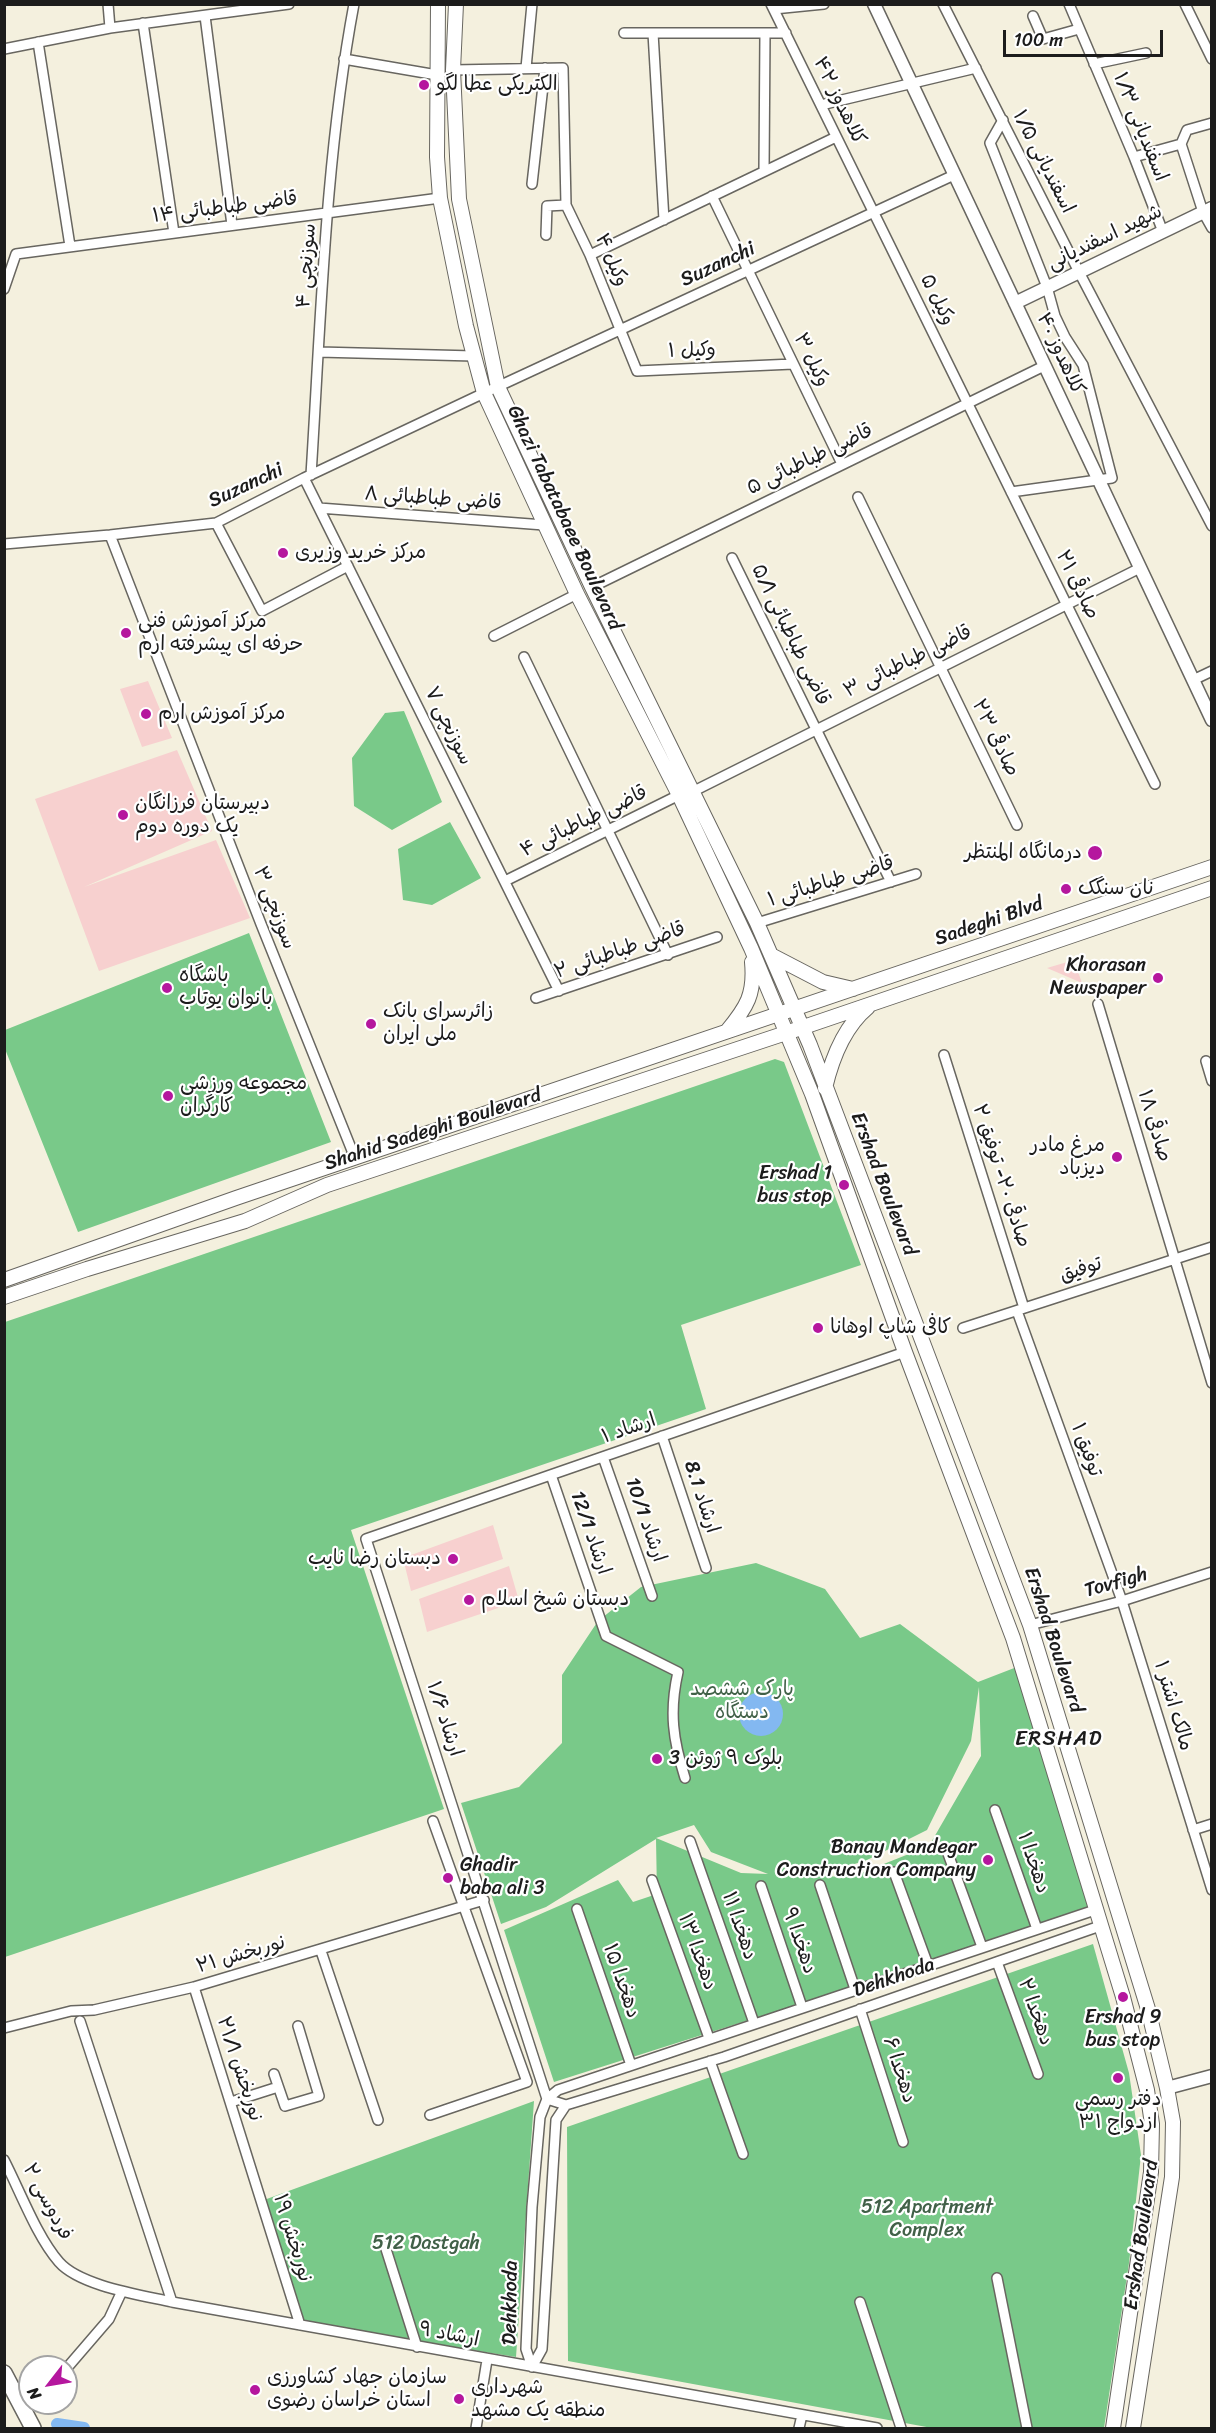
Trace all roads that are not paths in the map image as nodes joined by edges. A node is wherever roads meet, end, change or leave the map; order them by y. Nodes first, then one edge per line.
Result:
1 (108, 4) edge
2 (289, 4) edge
3 (354, 4) edge
4 (438, 4) edge
5 (456, 4) edge
6 (532, 4) edge
7 (825, 4) edge
8 (874, 4) edge
9 (943, 4) edge
10 (1069, 4) edge
11 (1185, 4) edge
12 (773, 7) edge
13 (205, 16) junction
14 (1033, 16) dead end
15 (143, 23) junction
16 (110, 28) junction
17 (1079, 29) junction
18 (624, 33) dead end
19 (653, 33) junction
20 (765, 33) junction
21 (786, 33) junction
22 (38, 42) junction
23 (4, 49) edge
24 (1146, 53) dead end
25 (344, 59) junction
26 (1212, 59) edge
27 (1094, 64) junction
28 (526, 68) junction
29 (545, 68) junction
30 (976, 68) junction
31 (453, 70) junction
32 (437, 75) junction
33 (911, 83) junction
34 (821, 105) junction
35 (1002, 120) junction
36 (1212, 123) edge
37 (836, 137) junction
38 (1181, 144) junction
39 (1134, 157) junction
40 (764, 171) junction
41 (954, 175) junction
42 (532, 184) dead end
43 (712, 196) junction
44 (440, 198) junction
45 (566, 205) junction
46 (1208, 210) edge
47 (328, 213) junction
48 (874, 213) junction
49 (664, 220) junction
50 (232, 225) junction
51 (1212, 228) edge
52 (1163, 232) junction
53 (174, 233) junction
54 (546, 235) dead end
55 (70, 246) junction
56 (590, 255) junction
57 (748, 271) junction
58 (1079, 272) junction
59 (1047, 287) junction
60 (4, 289) edge
61 (1015, 303) junction
62 (621, 330) junction
63 (319, 352) junction
64 (474, 356) junction
65 (793, 364) junction
66 (1044, 366) junction
67 (498, 387) junction
68 (484, 393) junction
69 (968, 403) junction
70 (842, 464) junction
71 (308, 477) junction
72 (1099, 481) junction
73 (1011, 492) junction
74 (858, 497) dead end
75 (319, 508) junction
76 (216, 523) junction
77 (544, 525) junction
78 (1211, 525) edge
79 (110, 536) junction
80 (4, 544) edge
81 (732, 558) dead end
82 (348, 566) junction
83 (1140, 568) junction
84 (592, 587) junction
85 (577, 594) junction
86 (1067, 604) junction
87 (494, 636) dead end
88 (524, 657) dead end
89 (940, 667) junction
90 (1212, 671) edge
91 (1193, 680) junction
92 (1212, 720) edge
93 (816, 728) junction
94 (1155, 784) dead end
95 (694, 791) junction
96 (679, 795) junction
97 (1017, 825) dead end
98 (608, 831) junction
99 (1212, 867) edge
100 (916, 874) dead end
101 (505, 881) junction
102 (891, 882) junction
103 (1212, 888) edge
104 (757, 923) junction
105 (717, 938) dead end
106 (751, 948) junction
107 (668, 955) junction
108 (771, 955) junction
109 (853, 989) junction
110 (559, 991) junction
111 (536, 998) dead end
112 (875, 1001) junction
113 (1098, 1004) dead end
114 (795, 1009) junction
115 (779, 1015) junction
116 (802, 1027) junction
117 (726, 1033) junction
118 (786, 1033) junction
119 (944, 1055) dead end
120 (1206, 1061) dead end
121 (1212, 1081) edge
122 (825, 1088) junction
123 (355, 1158) junction
124 (236, 1198) junction
125 (245, 1221) junction
126 (1212, 1247) edge
127 (1176, 1257) junction
128 (4, 1280) edge
129 (4, 1297) edge
130 (1021, 1309) junction
131 (963, 1328) dead end
132 (905, 1352) junction
133 (1212, 1383) edge
134 (662, 1436) junction
135 (603, 1457) junction
136 (551, 1475) junction
137 (366, 1539) joint
138 (706, 1568) dead end
139 (1212, 1572) edge
140 (652, 1596) dead end
141 (1122, 1601) junction
142 (1030, 1625) junction
143 (685, 1778) dead end
144 (1077, 1779) junction
145 (1057, 1783) junction
146 (995, 1810) dead end
147 (433, 1821) dead end
148 (1212, 1824) edge
149 (1193, 1830) junction
150 (690, 1841) dead end
151 (947, 1851) dead end
152 (894, 1872) dead end
153 (652, 1880) dead end
154 (820, 1885) dead end
155 (761, 1886) dead end
156 (1212, 1890) edge
157 (484, 1900) junction
158 (464, 1907) junction
159 (577, 1909) dead end
160 (1095, 1910) junction
161 (1100, 1926) junction
162 (1037, 1929) junction
163 (982, 1947) junction
164 (321, 1950) junction
165 (997, 1962) junction
166 (928, 1965) junction
167 (194, 1987) junction
168 (855, 1989) junction
169 (802, 2007) junction
170 (860, 2009) junction
171 (80, 2020) dead end
172 (754, 2023) junction
173 (298, 2026) dead end
174 (4, 2028) edge
175 (709, 2038) junction
176 (711, 2061) junction
177 (631, 2065) junction
178 (274, 2074) dead end
179 (1038, 2074) dead end
180 (1212, 2076) edge
181 (278, 2087) junction
182 (1167, 2088) junction
183 (547, 2099) junction
184 (231, 2102) junction
185 (566, 2105) junction
186 (430, 2115) dead end
187 (378, 2120) dead end
188 (903, 2142) dead end
189 (743, 2154) dead end
190 (4, 2160) edge
191 (249, 2161) joint
192 (385, 2246) dead end
193 (997, 2278) dead end
194 (122, 2291) junction
195 (172, 2302) junction
196 (860, 2302) dead end
197 (300, 2325) junction
198 (417, 2347) junction
199 (78, 2355) edge
200 (487, 2360) junction
201 (532, 2367) junction
202 (4, 2373) edge
203 (802, 2415) junction
204 (33, 2428) edge
205 (476, 2428) edge
206 (800, 2428) edge
207 (877, 2428) edge
208 (901, 2428) edge
209 (1026, 2428) edge
210 (1113, 2428) edge
211 (1133, 2428) edge

1 - 16 street
2 - 13 street
3 - 25 street, سوزنچی ۴
4 - 32 main road, Ghazi Tabatabaee Boulevard
5 - 31 main road, Ghazi Tabatabaee Boulevard
6 - 28 street
7 - 12 street
8 - 33 street, کلاهدوز ۴۰
9 - 30 street, اسفندیانی ۱/۵
10 - 17 street, اسفندیانی ۱/۳
11 - 26 street
12 - 21 street, کلاهدوز ۴۲
13 - 15 street
13 - 50 street
14 - 17 street
15 - 16 street
15 - 53 street
16 - 22 street
17 - 27 street, اسفندیانی ۱/۳
18 - 19 street
19 - 20 street
19 - 49 street
20 - 21 street
20 - 40 street
21 - 34 street, کلاهدوز ۴۲
22 - 23 street
22 - 55 street
24 - 27 street
25 - 32 street
25 - 47 street, سوزنچی ۴
27 - 39 street, اسفندیانی ۱/۳
28 - 29 street
28 - 31 street
29 - 42 street
29 - 45 street
30 - 33 street
30 - 35 street, اسفندیانی ۱/۵
31 - 67 main road, Ghazi Tabatabaee Boulevard
32 - 44 main road, Ghazi Tabatabaee Boulevard
33 - 34 street
33 - 41 street, کلاهدوز ۴۰
34 - 37 street, کلاهدوز ۴۲
35 - 58 street, اسفندیانی ۱/۵
35 - 59 street
36 - 38 street
37 - 40 street
37 - 48 street, کلاهدوز ۴۲
38 - 39 street
38 - 46 street
39 - 52 street, اسفندیانی ۱/۳
40 - 43 street
41 - 48 street, Suzanchi
41 - 61 street, کلاهدوز ۴۰
43 - 49 street
43 - 57 street, وکيل ۳
44 - 47 street, قاضی طباطبائی ۱۴
44 - 64 main road, Ghazi Tabatabaee Boulevard
45 - 54 street
45 - 56 street, وکيل ۴
46 - 51 street
46 - 52 street, شهید اسفندیانی
47 - 50 street, قاضی طباطبائی ۱۴
47 - 63 street, سوزنچی ۴
48 - 57 street, Suzanchi
48 - 69 street, وکيل ۵
49 - 56 street
50 - 53 street, قاضی طباطبائی ۱۴
52 - 58 street, شهید اسفندیانی
53 - 55 street, قاضی طباطبائی ۱۴
55 - 60 street, قاضی طباطبائی ۱۴
56 - 62 street, وکيل ۴
57 - 62 street, Suzanchi
57 - 65 street, وکيل ۳
58 - 59 street, شهید اسفندیانی
58 - 78 street, اسفندیانی ۱/۵
59 - 61 street, شهید اسفندیانی
59 - 72 street
61 - 66 street, کلاهدوز ۴۰
62 - 65 street, وکيل ۱
62 - 67 street, Suzanchi
63 - 64 street
63 - 71 street, سوزنچی ۴
64 - 68 main road, Ghazi Tabatabaee Boulevard
65 - 70 street, وکيل ۳
66 - 69 street, قاضی طباطبائی ۵
66 - 72 street, کلاهدوز ۴۰
67 - 68 street, Suzanchi
67 - 84 main road, Ghazi Tabatabaee Boulevard
68 - 71 street, Suzanchi
68 - 77 main road, Ghazi Tabatabaee Boulevard
69 - 70 street, قاضی طباطبائی ۵
69 - 73 street, صادقی ۲۱
70 - 84 street, قاضی طباطبائی ۵
71 - 75 street, سوزنچی ۷
71 - 76 street, Suzanchi
72 - 73 street
72 - 83 street, کلاهدوز ۴۰
73 - 86 street, صادقی ۲۱
74 - 89 street, صادقی ۲۳
75 - 77 street, قاضی طباطبائی ۸
75 - 82 street, سوزنچی ۷
76 - 79 street, Suzanchi
76 - 82 street
77 - 85 main road, Ghazi Tabatabaee Boulevard
79 - 80 street, Suzanchi
79 - 123 street, سوزنچی ۳
81 - 93 street, قاضی طباطبائی ۵/۱
82 - 101 street, سوزنچی ۷
83 - 86 street, قاضی طباطبائی ۳
83 - 91 street, کلاهدوز ۴۰
84 - 95 main road, Ghazi Tabatabaee Boulevard
85 - 87 street
85 - 96 main road, Ghazi Tabatabaee Boulevard
86 - 89 street, قاضی طباطبائی ۳
86 - 94 street, صادقی ۲۱
88 - 98 street
89 - 93 street, قاضی طباطبائی ۳
89 - 97 street, صادقی ۲۳
90 - 91 street
91 - 92 street, کلاهدوز ۴۰
93 - 95 street, قاضی طباطبائی ۳
93 - 102 street, قاضی طباطبائی ۵/۱
95 - 104 main road, Ghazi Tabatabaee Boulevard
96 - 98 street, قاضی طباطبائی ۴
96 - 106 main road, Ghazi Tabatabaee Boulevard
98 - 101 street, قاضی طباطبائی ۴
98 - 107 street
99 - 109 main road, Sadeghi Blvd
100 - 102 street, قاضی طباطبائی ۱
101 - 110 street, سوزنچی ۷
102 - 104 street, قاضی طباطبائی ۱
103 - 112 main road, Sadeghi Blvd
104 - 108 main road, Ghazi Tabatabaee Boulevard
105 - 107 street, قاضی طباطبائی ۲
106 - 115 main road, Ghazi Tabatabaee Boulevard
106 - 117 main road
107 - 110 street, قاضی طباطبائی ۲
108 - 109 main road
108 - 114 main road, Ghazi Tabatabaee Boulevard
109 - 114 main road, Sadeghi Blvd
110 - 111 street, قاضی طباطبائی ۲
112 - 116 main road, Shahid Sadeghi Boulevard
112 - 122 main road
113 - 127 street, صادقی ۱۸
114 - 115 main road, Sadeghi Blvd
114 - 116 main road, Ghazi Tabatabaee Boulevard
115 - 117 main road, Shahid Sadeghi Boulevard
115 - 118 main road, Ershad Boulevard
116 - 118 main road, Shahid Sadeghi Boulevard
116 - 122 main road, Ershad Boulevard
117 - 123 main road, Shahid Sadeghi Boulevard
118 - 125 main road, Shahid Sadeghi Boulevard
118 - 132 main road, Ershad Boulevard
119 - 130 street, صادقی ۲۰- توفیق ۲
120 - 121 street
122 - 142 main road, Ershad Boulevard
123 - 124 main road, Shahid Sadeghi Boulevard
124 - 125 main road
124 - 128 main road, Shahid Sadeghi Boulevard
125 - 129 main road, Shahid Sadeghi Boulevard
126 - 127 street, توفیق
127 - 130 street, توفیق
127 - 133 street, صادقی ۱۸
130 - 131 street, توفیق
130 - 141 street, توفیق ۱
132 - 134 street, ارشاد ۱
132 - 145 main road, Ershad Boulevard
134 - 135 street, ارشاد ۱
134 - 138 street, ارشاد 8.1
135 - 136 street, ارشاد ۱
135 - 140 street, ارشاد 10/1
136 - 137 street, ارشاد ۱
136 - 143 street, ارشاد 12/1
137 - 157 street, ارشاد ۱/۶
139 - 141 street, Tovfigh
141 - 142 street, Tovfigh
141 - 149 street, مالک اشتر ۱
142 - 144 main road, Ershad Boulevard
144 - 145 main road
144 - 182 main road, Ershad Boulevard
145 - 160 main road, Ershad Boulevard
146 - 162 street, دهخدا ۱
147 - 158 street
148 - 149 street
149 - 156 street, مالک اشتر ۱
150 - 172 street, دهخدا ۱۱
151 - 163 street
152 - 166 street
153 - 175 street, دهخدا ۱۳
154 - 168 street
155 - 169 street, دهخدا ۹
157 - 158 street, نوربخش ۲۱
157 - 183 street, ارشاد ۱/۶
158 - 164 street, نوربخش ۲۱
158 - 186 street
159 - 177 street, دهخدا ۱۵
160 - 161 main road, Ershad Boulevard
160 - 162 street, Dehkhoda
161 - 165 street, Dehkhoda
161 - 210 main road, Ershad Boulevard
162 - 163 street, Dehkhoda
163 - 166 street, Dehkhoda
164 - 167 street, نوربخش ۲۱
164 - 187 street
165 - 170 street, Dehkhoda
165 - 179 street, دهخدا ۲
166 - 168 street, Dehkhoda
167 - 174 street, نوربخش ۲۱
167 - 184 street, نوربخش ۲۱/۱
168 - 169 street, Dehkhoda
169 - 172 street, Dehkhoda
170 - 176 street, Dehkhoda
170 - 188 street, دهخدا ۶
171 - 195 street
172 - 175 street, Dehkhoda
173 - 181 street
175 - 177 street, Dehkhoda
176 - 185 street, Dehkhoda
176 - 189 street
177 - 183 street, Dehkhoda
178 - 181 street
180 - 182 street
181 - 184 street
182 - 211 main road, Ershad Boulevard
183 - 185 street
183 - 201 street, Dehkhoda
184 - 191 street, نوربخش ۲۱/۱
185 - 201 street, Dehkhoda
190 - 194 street, فردوسی ۲
191 - 197 street, نوربخش ۱۹
192 - 198 street
193 - 209 street
194 - 195 street, ارشاد ۹
194 - 199 street
195 - 197 street, ارشاد ۹
196 - 208 street
197 - 198 street, ارشاد ۹
198 - 200 street, ارشاد ۹
200 - 201 street, ارشاد ۹
200 - 205 street
201 - 203 street, ارشاد ۹
202 - 204 main road
203 - 206 street
203 - 207 street, ارشاد ۹

